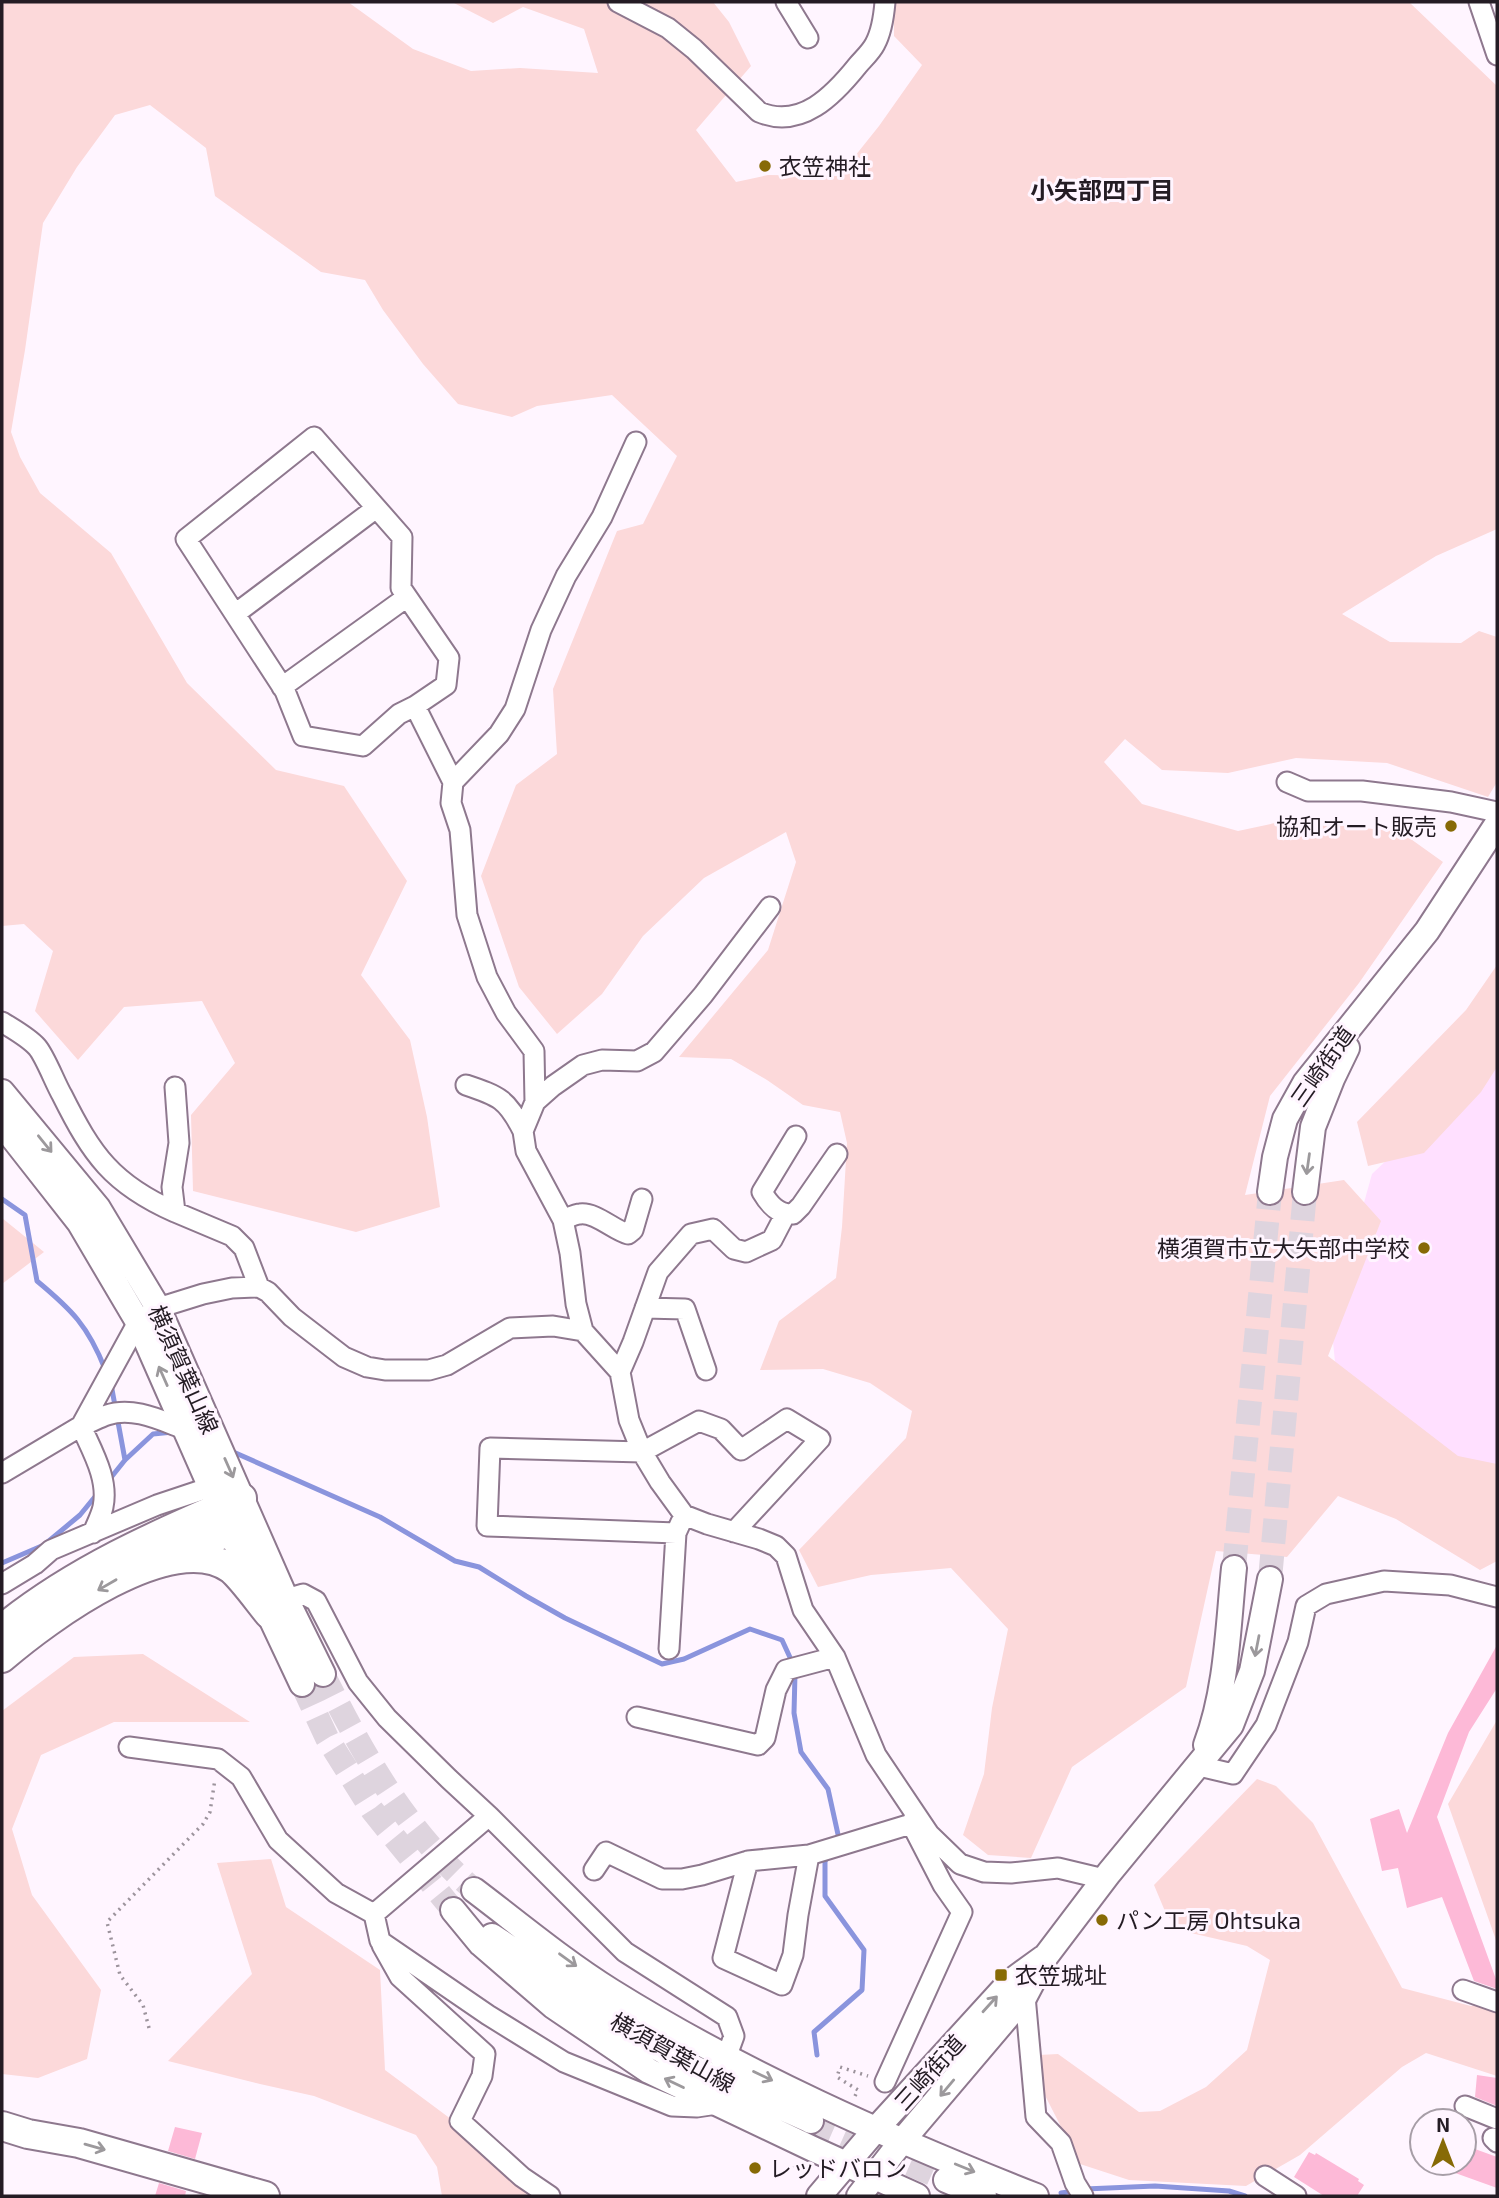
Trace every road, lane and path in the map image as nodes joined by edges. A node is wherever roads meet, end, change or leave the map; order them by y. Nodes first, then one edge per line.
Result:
1 (618, 2) edge
2 (786, 2) edge
3 (885, 2) edge
4 (1479, 2) edge
5 (808, 38) dead end
6 (1497, 55) edge
7 (636, 442) dead end
8 (375, 509) junction
9 (407, 597) junction
10 (235, 614) junction
11 (282, 687) junction
12 (415, 706) junction
13 (453, 782) junction
14 (1287, 782) dead end
15 (1497, 812) edge
16 (1497, 824) edge
17 (770, 907) dead end
18 (1380, 989) junction
19 (2, 1022) edge
20 (466, 1085) dead end
21 (175, 1087) dead end
22 (2, 1092) edge
23 (535, 1102) junction
24 (1285, 1119) junction
25 (2, 1124) edge
26 (1313, 1127) junction
27 (523, 1131) junction
28 (796, 1136) dead end
29 (837, 1154) dead end
30 (1270, 1192) tunnel mouth
31 (1305, 1192) tunnel mouth
32 (642, 1199) dead end
33 (175, 1212) junction
34 (785, 1215) junction
35 (564, 1220) junction
36 (259, 1287) junction
37 (159, 1308) junction
38 (645, 1308) junction
39 (138, 1322) junction
40 (583, 1331) junction
41 (706, 1370) dead end
42 (620, 1372) junction
43 (81, 1426) junction
44 (187, 1430) junction
45 (642, 1452) junction
46 (2, 1473) edge
47 (226, 1506) junction
48 (684, 1515) junction
49 (734, 1532) junction
50 (676, 1533) junction
51 (93, 1534) junction
52 (156, 1563) junction
53 (1234, 1568) tunnel mouth
54 (1270, 1578) tunnel mouth
55 (2, 1584) edge
56 (1497, 1597) edge
57 (278, 1606) junction
58 (2, 1629) edge
59 (668, 1649) dead end
60 (835, 1657) junction
61 (2, 1658) edge
62 (312, 1679) tunnel mouth
63 (637, 1717) dead end
64 (129, 1747) dead end
65 (218, 1759) junction
66 (1199, 1766) junction
67 (489, 1816) junction
68 (913, 1820) junction
69 (809, 1855) junction
70 (748, 1861) junction
71 (594, 1870) dead end
72 (1104, 1880) junction
73 (374, 1914) junction
74 (380, 1941) junction
75 (1046, 1956) junction
76 (542, 1969) junction
77 (1463, 1990) dead end
78 (1025, 1996) junction
79 (1497, 2002) edge
80 (149, 2028) dead end
81 (726, 2058) junction
82 (885, 2082) joint
83 (854, 2098) dead end
84 (717, 2104) junction
85 (1465, 2106) dead end
86 (1497, 2119) edge
87 (811, 2121) tunnel mouth
88 (876, 2129) junction
89 (10, 2132) edge
90 (902, 2141) junction
91 (846, 2165) junction
92 (1265, 2176) dead end
93 (946, 2180) tunnel mouth
94 (866, 2187) edge
95 (262, 2195) edge
96 (550, 2196) edge
97 (820, 2196) edge
98 (917, 2196) edge
99 (984, 2196) edge
100 (1035, 2196) edge
101 (1083, 2196) edge
102 (1296, 2196) edge

1 - 3 street
2 - 5 street
4 - 6 street
7 - 13 street
8 - 9 street
8 - 10 street
8 - 10 street
9 - 11 street
9 - 12 street
10 - 11 street
11 - 12 street
12 - 13 street
13 - 23 street
14 - 15 street
16 - 18 main road, 三崎街道
17 - 23 street
18 - 24 main road, 三崎街道
18 - 26 main road, 三崎街道
19 - 33 street
20 - 27 street
21 - 33 street
22 -> 37 main road, 横須賀葉山線
23 - 27 street
24 - 26 main road
24 - 30 main road, 三崎街道
25 - 39 main road, 横須賀葉山線
26 -> 31 main road, 三崎街道
27 - 35 street
28 - 34 street
29 - 34 street
32 - 35 street
33 - 36 street
34 - 38 street
35 - 40 street
36 - 37 street
36 - 40 street
37 - 39 street
37 -> 47 main road, 横須賀葉山線
38 - 41 street
38 - 42 street
39 - 43 street
44 -> 39 main road, 横須賀葉山線
40 - 42 street
42 - 45 street
43 - 44 street
43 - 46 street
43 - 51 street
44 - 47 main road, 横須賀葉山線
45 - 48 street
45 - 49 street
45 - 50 street
47 - 51 street
47 - 52 highway
47 - 57 main road, 横須賀葉山線
47 - 57 main road, 横須賀葉山線
47 - 58 highway
48 - 49 street
48 - 50 street
49 - 60 street
50 - 59 street
51 - 55 street
52 - 57 highway
52 -> 61 highway
53 - 66 main road, 三崎街道
54 -> 66 main road, 三崎街道
56 - 66 street
57 - 62 main road, 横須賀葉山線
57 - 67 street
60 - 63 street
60 - 68 street
64 - 65 street
65 - 73 street
65 - 80 path
66 - 72 main road, 三崎街道
67 - 73 street
67 - 81 street
68 - 69 street
68 - 72 street
68 - 82 street
69 - 70 street
69 - 70 street
70 - 71 street
72 - 75 main road, 三崎街道
73 - 74 street
74 - 84 street
74 - 96 street
75 - 78 main road, 三崎街道
88 -> 75 main road, 三崎街道
76 -> 81 main road, 横須賀葉山線
84 -> 76 main road, 横須賀葉山線
76 - 87 main road, 横須賀葉山線
77 - 79 street
78 -> 90 main road, 三崎街道
78 - 101 street
81 -> 88 main road
82 - 83 path
84 - 91 main road
85 - 86 street
88 - 90 main road
88 - 91 main road, 三崎街道
89 -> 95 highway
90 - 94 main road, 三崎街道
90 -> 100 main road
91 - 94 main road
91 - 97 main road, 三崎街道
92 - 102 street
93 - 99 main road
94 - 98 main road

